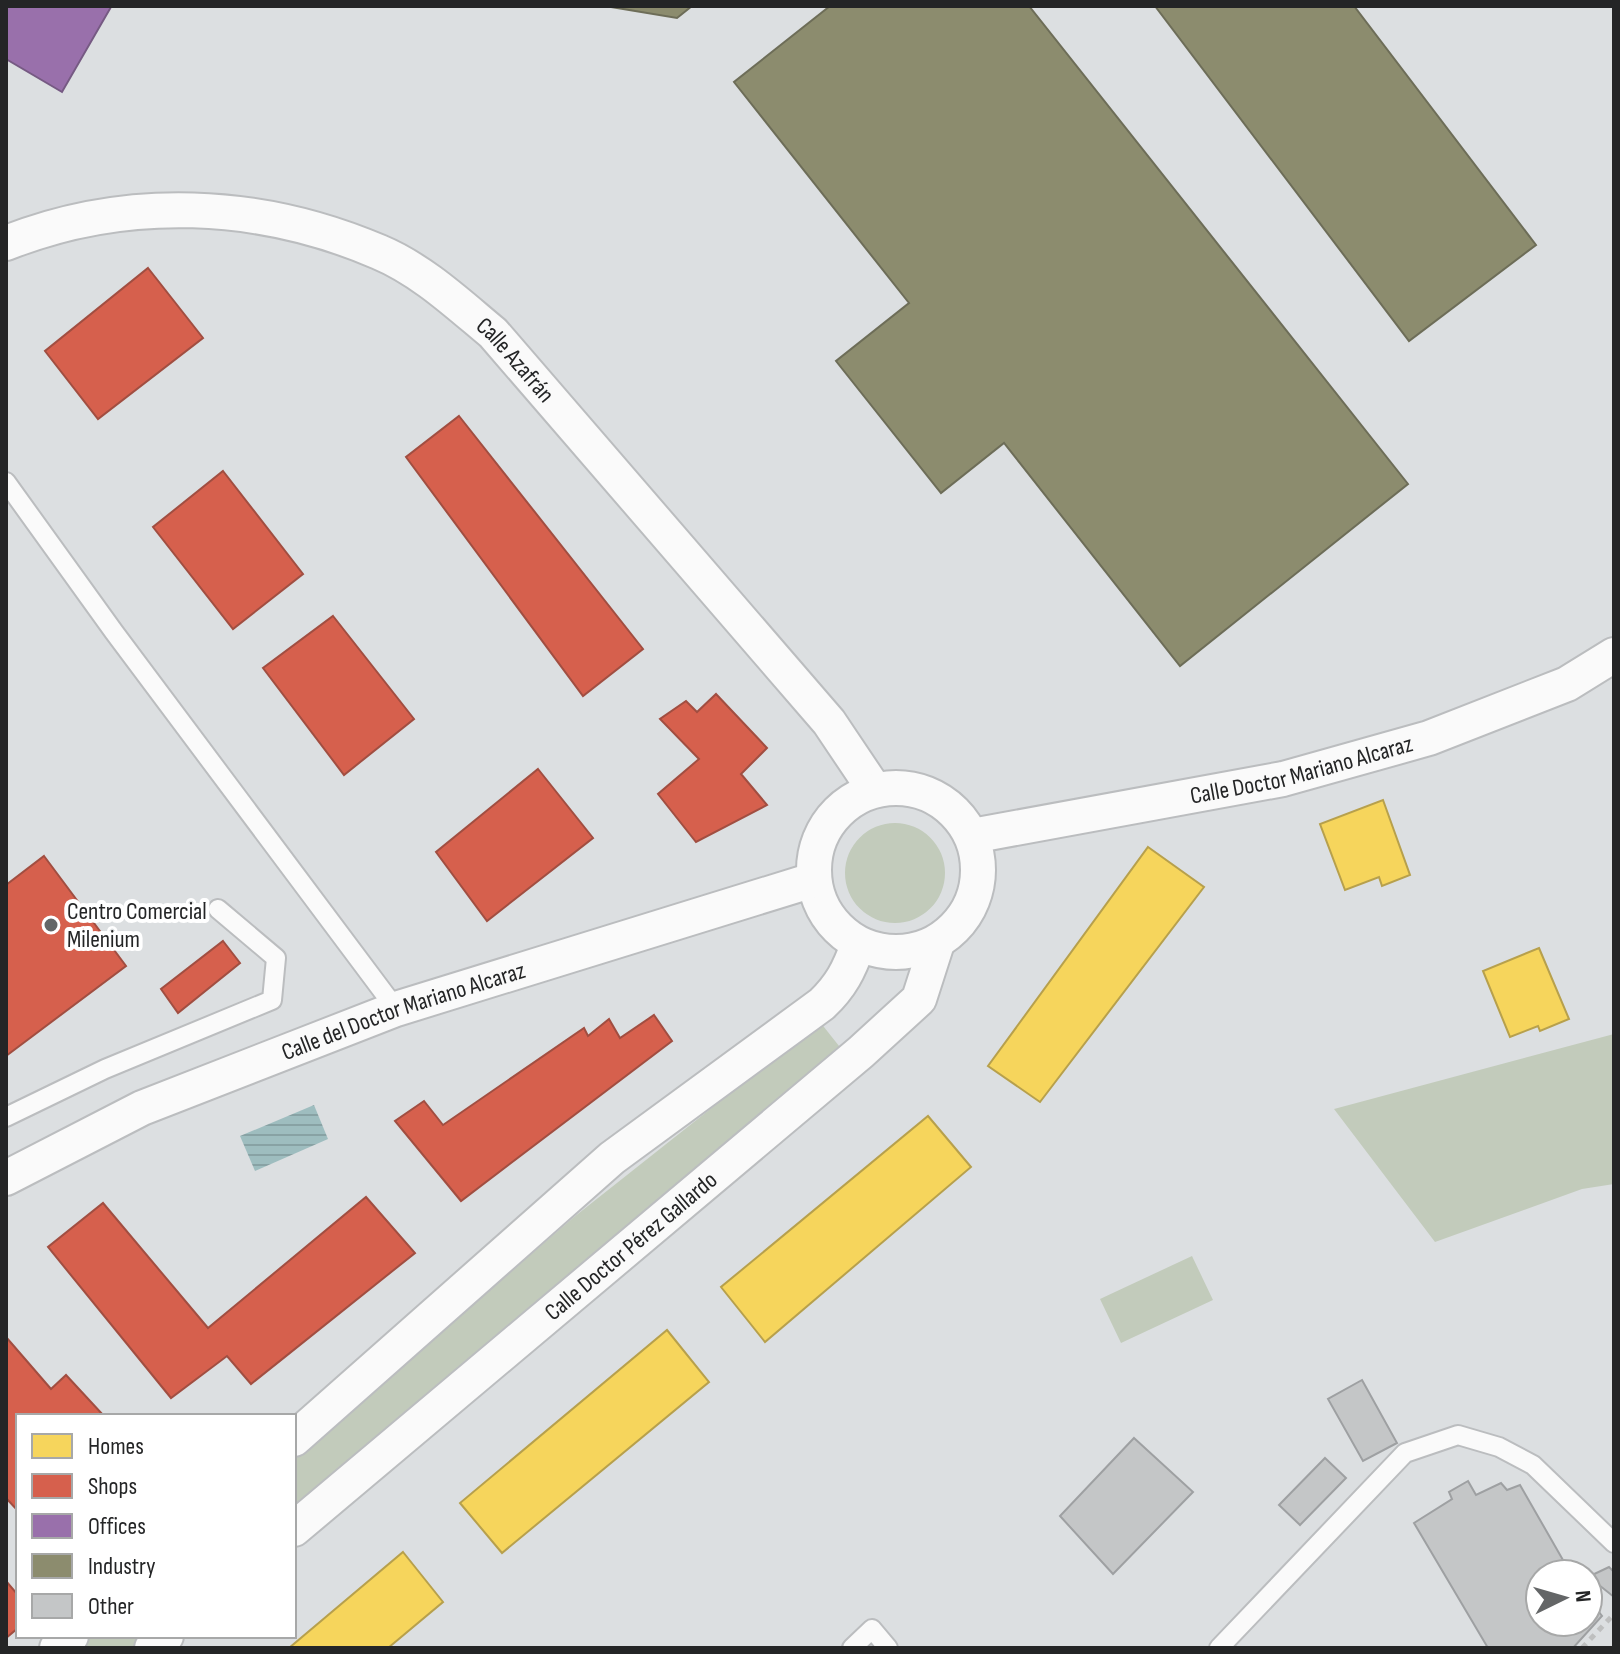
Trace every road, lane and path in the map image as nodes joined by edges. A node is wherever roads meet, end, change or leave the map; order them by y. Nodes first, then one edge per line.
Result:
1 (6, 243) edge
2 (6, 482) edge
3 (1614, 655) edge
4 (874, 789) junction
5 (972, 836) junction
6 (813, 880) junction
7 (218, 909) dead end
8 (937, 943) junction
9 (858, 945) junction
10 (396, 1009) junction
11 (6, 1117) edge
12 (6, 1178) edge
13 (296, 1437) edge
14 (296, 1527) edge
15 (1614, 1543) edge
16 (1614, 1614) edge
17 (852, 1648) edge
18 (888, 1648) edge
19 (1219, 1648) edge
20 (1582, 1648) edge

1 - 4 street, Calle Azafrán
2 - 10 lane
3 - 5 street, Calle Doctor Mariano Alcaraz
4 - 5 street
4 - 6 street
5 - 8 street
6 - 9 street
6 - 10 street, Calle del Doctor Mariano Alcaraz
7 - 11 lane
8 - 9 street
8 - 14 street, Calle Doctor Pérez Gallardo
9 - 13 street
10 - 12 street, Calle del Doctor Mariano Alcaraz
15 - 19 lane
16 - 20 path
17 - 18 lane

